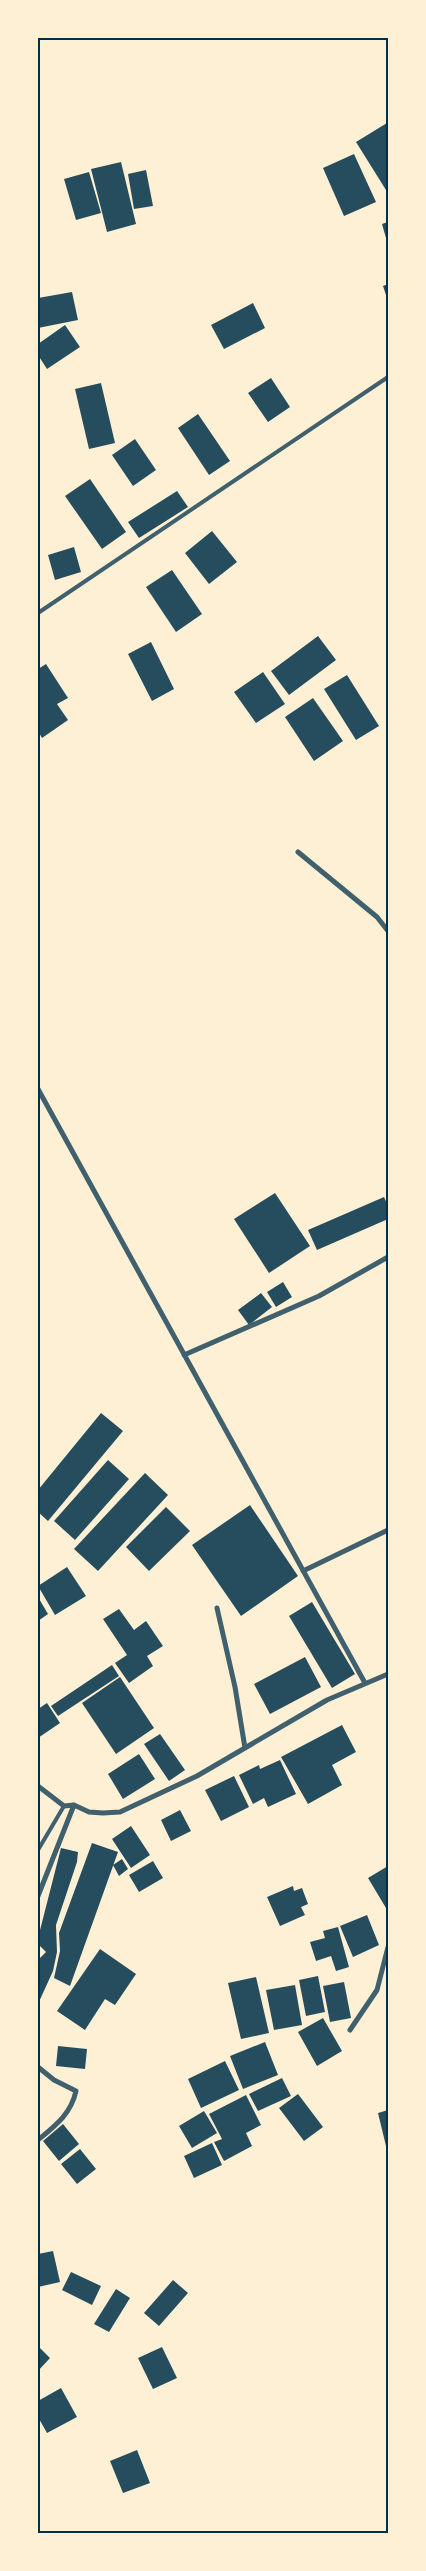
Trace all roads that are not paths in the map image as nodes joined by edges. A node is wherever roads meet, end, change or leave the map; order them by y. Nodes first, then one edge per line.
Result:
1 (388, 377) edge
2 (38, 613) edge
3 (298, 852) dead end
4 (388, 931) edge
5 (38, 1089) edge
6 (388, 1257) edge
7 (184, 1355) junction
8 (388, 1530) edge
9 (303, 1571) junction
10 (217, 1608) dead end
11 (388, 1674) edge
12 (365, 1683) junction
13 (244, 1748) junction
14 (38, 1786) edge
15 (74, 1805) junction
16 (64, 1806) junction
17 (38, 1850) edge
18 (38, 1896) edge
19 (388, 1947) edge
20 (350, 2030) dead end
21 (38, 2067) edge
22 (38, 2140) edge

1 - 2 lane
3 - 4 street
5 - 7 street
6 - 7 street
7 - 9 street
8 - 9 street
9 - 12 street
10 - 13 street
11 - 12 street
12 - 13 street
13 - 15 street
14 - 16 street
15 - 16 street
15 - 18 street
16 - 17 lane
19 - 20 street
21 - 22 street

